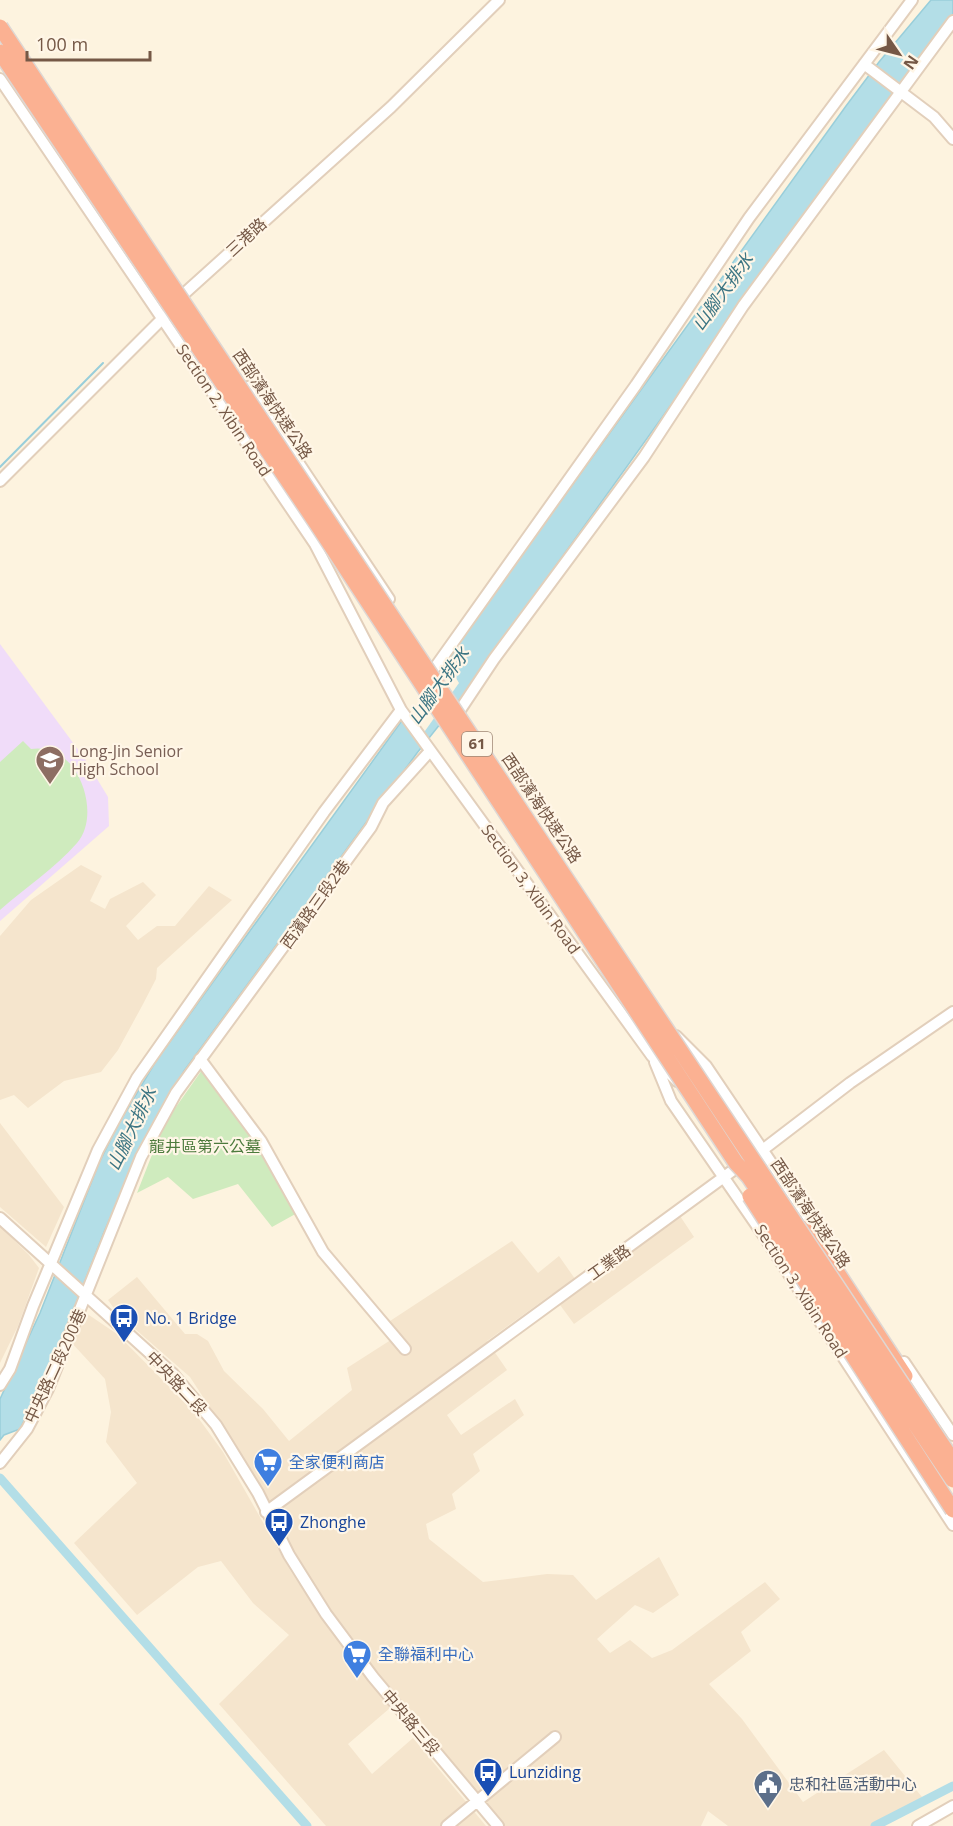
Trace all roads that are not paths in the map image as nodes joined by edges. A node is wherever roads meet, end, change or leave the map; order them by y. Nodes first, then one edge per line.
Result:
1 (499, 0) edge
2 (912, 0) edge
3 (0, 15) edge
4 (953, 21) edge
5 (0, 27) edge
6 (17, 42) junction
7 (0, 53) edge
8 (864, 64) junction
9 (0, 79) edge
10 (902, 90) junction
11 (953, 139) edge
12 (182, 293) junction
13 (162, 320) junction
14 (0, 481) edge
15 (434, 669) junction
16 (401, 710) junction
17 (460, 710) junction
18 (430, 751) junction
19 (953, 1012) edge
20 (671, 1030) junction
21 (652, 1056) junction
22 (200, 1059) junction
23 (716, 1123) junction
24 (762, 1151) junction
25 (740, 1162) junction
26 (726, 1178) junction
27 (790, 1214) junction
28 (0, 1218) edge
29 (52, 1265) junction
30 (87, 1297) junction
31 (405, 1349) dead end
32 (0, 1385) edge
33 (953, 1435) edge
34 (953, 1448) edge
35 (953, 1461) edge
36 (0, 1463) edge
37 (953, 1479) edge
38 (953, 1510) edge
39 (266, 1512) junction
40 (953, 1525) edge
41 (289, 1555) joint
42 (555, 1737) dead end
43 (476, 1799) junction
44 (953, 1806) edge
45 (447, 1826) edge
46 (498, 1826) edge
47 (918, 1826) edge

1 - 12 street, 三港路
2 - 8 street
3 - 6 street, Section 2, Xibin Road
4 - 10 street
5 - 27 highway, 西部濱海快速公路 / 61, bridge
6 - 7 street
6 - 12 street, Section 2, Xibin Road
7 - 25 highway, 西部濱海快速公路 / 61, bridge
8 - 10 street
8 - 15 street
9 - 13 street, Section 2, Xibin Road
10 - 11 street
10 - 17 street
12 - 13 street, 三港路
12 - 15 street, Section 2, Xibin Road
13 - 14 street, 三港路
13 - 16 street, Section 2, Xibin Road
15 - 17 street, Section 3, Xibin Road
16 - 18 street, Section 2, Xibin Road
16 - 29 street
17 - 20 street, Section 3, Xibin Road
18 - 21 street, Section 3, Xibin Road
18 - 22 street, 西濱路三段2巷
19 - 24 street, 工業路
20 - 23 street, Section 3, Xibin Road
20 - 24 street, Section 3, Xibin Road
21 - 23 street, Section 3, Xibin Road
21 - 26 street, Section 3, Xibin Road
22 - 30 street, 西濱路三段2巷
22 - 31 street
23 - 25 street, Section 3, Xibin Road
24 - 25 street, 工業路
24 - 33 street, Section 3, Xibin Road
25 - 26 street, 工業路
25 - 37 highway, 西部濱海快速公路 / 61, bridge
25 - 38 highway, bridge
26 - 39 street, 工業路
26 - 40 street, Section 3, Xibin Road
27 - 34 highway, bridge
27 - 35 highway, 西部濱海快速公路 / 61, bridge
28 - 29 street, 中央路二段
29 - 30 street, 中央路二段
29 - 32 street
30 - 36 street, 中央路二段200巷
30 - 39 street, 中央路二段
39 - 41 street, 中央路二段
41 - 43 street, 中央路三段
42 - 43 street
43 - 45 street
43 - 46 street, 中央路三段
44 - 47 street

